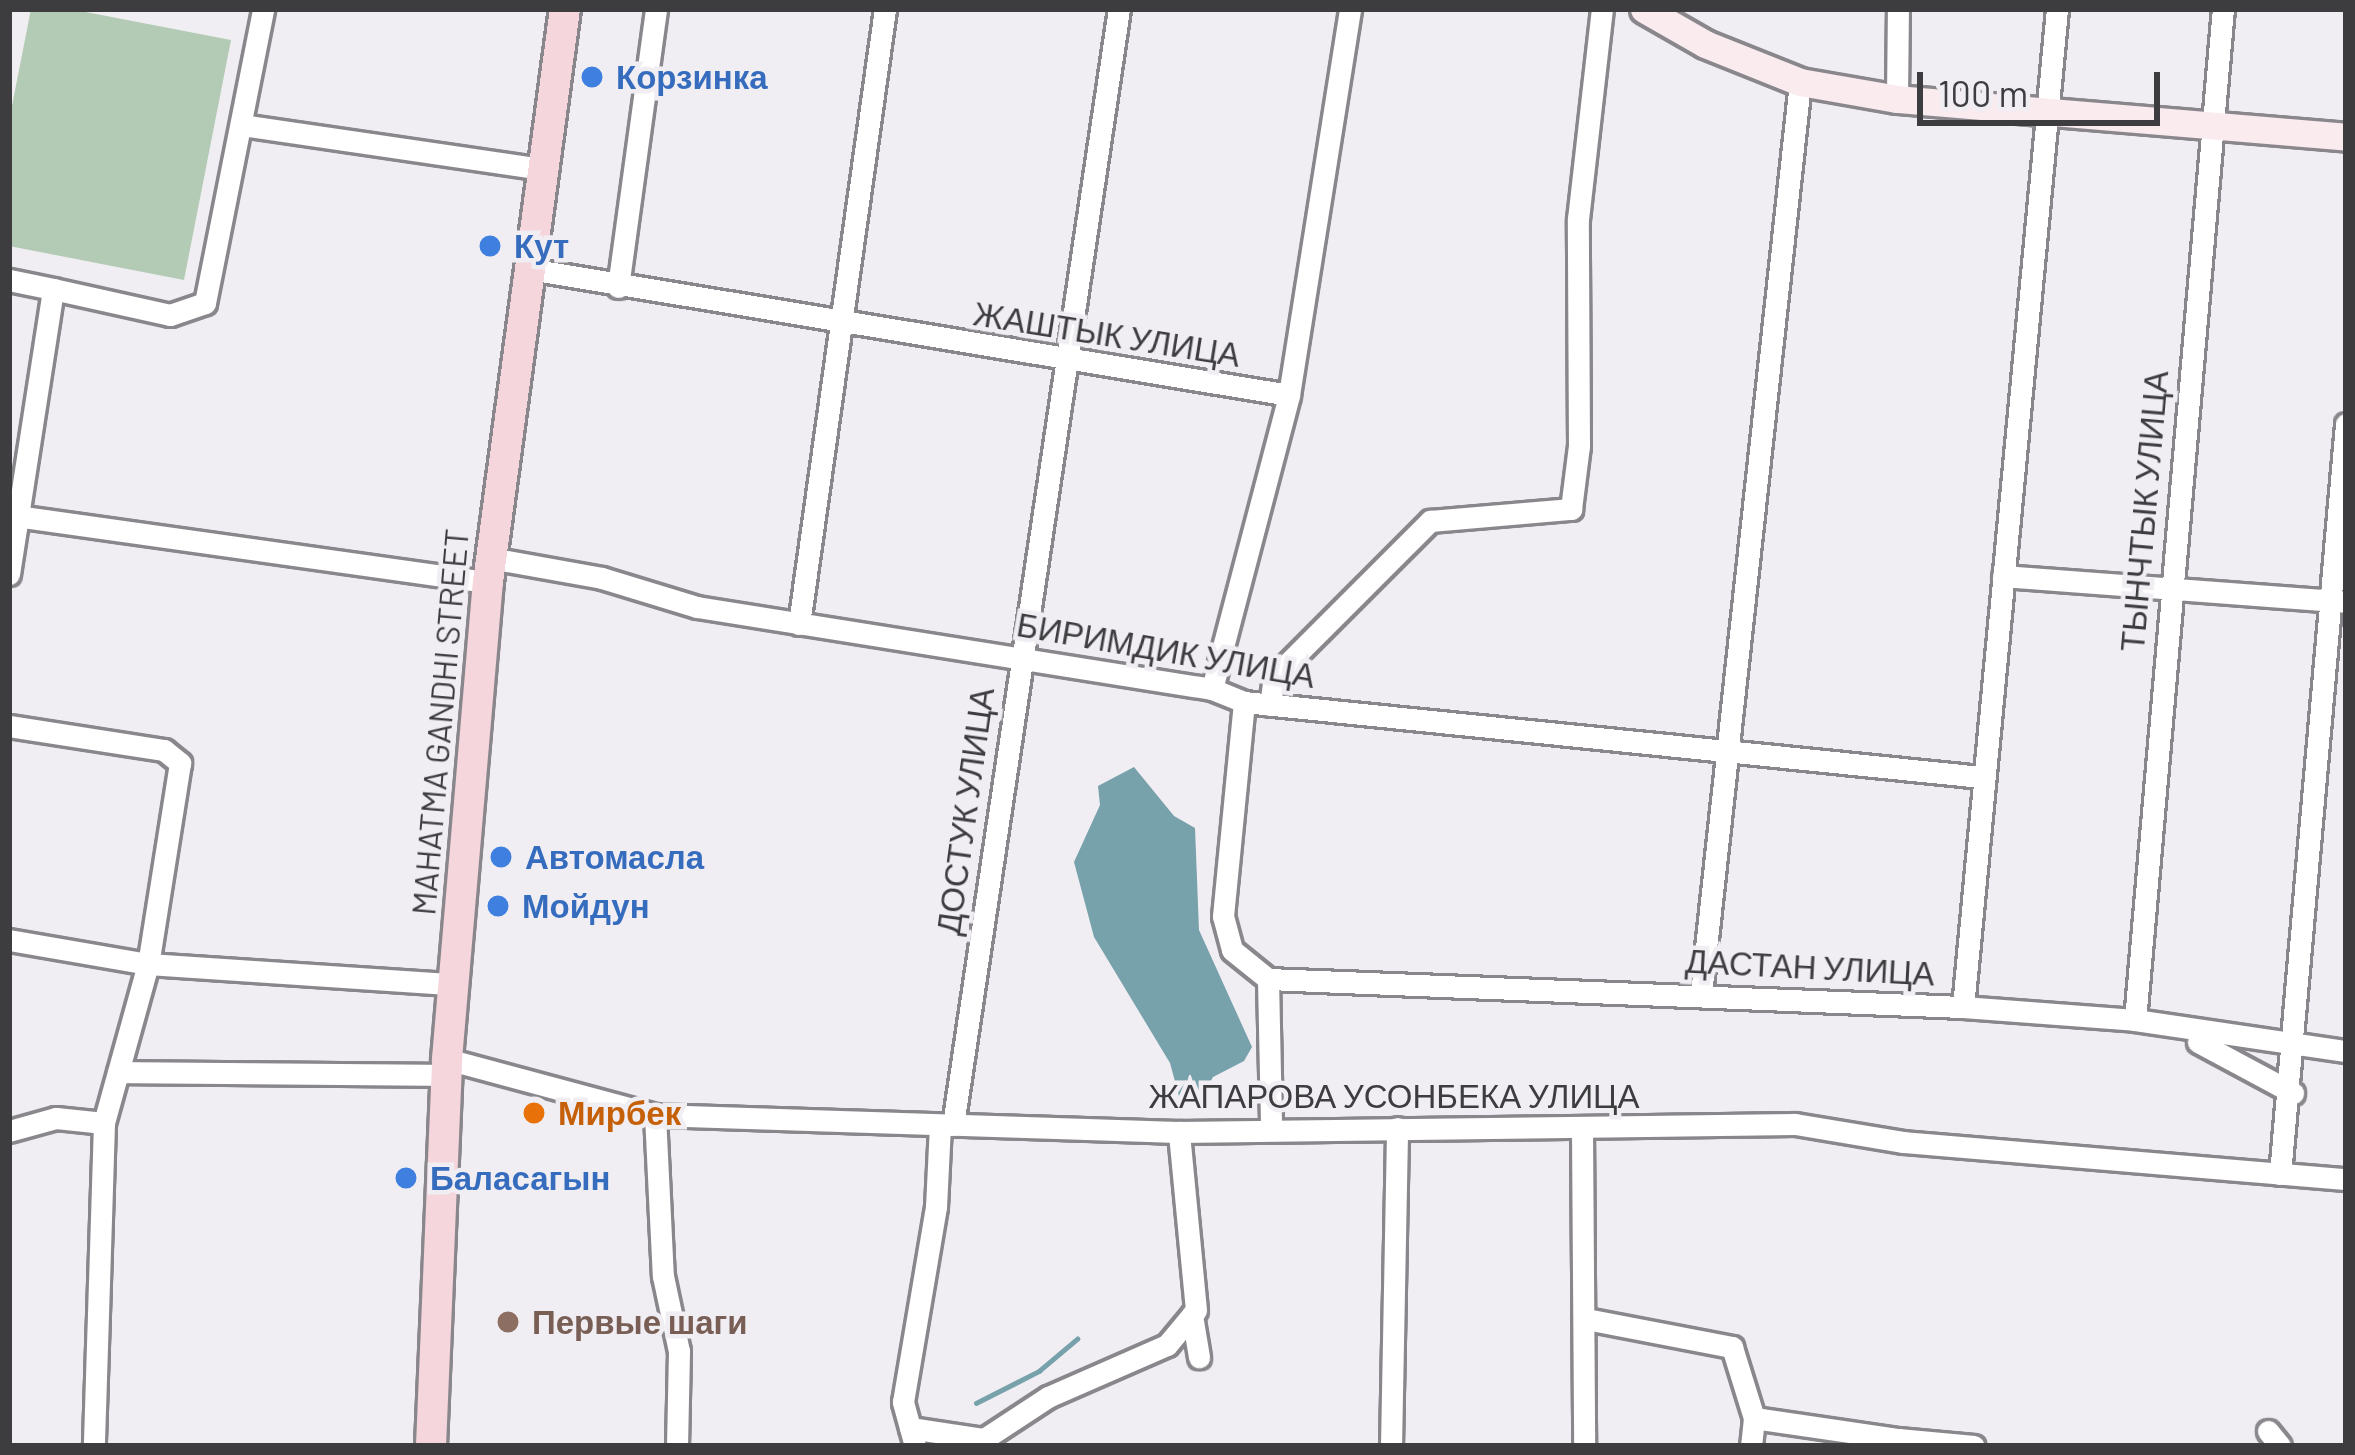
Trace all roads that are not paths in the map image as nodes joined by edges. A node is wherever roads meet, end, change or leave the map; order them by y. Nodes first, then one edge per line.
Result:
1 (262, 9) edge
2 (565, 9) edge
3 (656, 9) edge
4 (885, 9) edge
5 (1119, 9) edge
6 (1350, 9) edge
7 (1602, 9) edge
8 (1644, 9) edge
9 (1898, 9) edge
10 (2057, 9) edge
11 (2223, 9) edge
12 (1800, 82) junction
13 (1897, 99) junction
14 (2048, 111) junction
15 (241, 124) junction
16 (2212, 125) junction
17 (2346, 137) edge
18 (543, 169) junction
19 (529, 269) junction
20 (9, 280) edge
21 (618, 287) junction
22 (53, 289) junction
23 (839, 326) junction
24 (1068, 361) junction
25 (1289, 395) junction
26 (2346, 424) edge
27 (13, 515) edge
28 (489, 570) junction
29 (9, 574) edge
30 (2003, 576) junction
31 (2170, 588) junction
32 (2339, 601) edge
33 (799, 624) junction
34 (1020, 658) junction
35 (1212, 689) junction
36 (1244, 702) junction
37 (1270, 705) junction
38 (9, 727) edge
39 (1732, 750) junction
40 (1981, 777) junction
41 (9, 940) edge
42 (148, 964) junction
43 (1268, 979) junction
44 (452, 984) junction
45 (1701, 994) junction
46 (1963, 1007) junction
47 (2135, 1020) junction
48 (2162, 1028) junction
49 (2294, 1047) junction
50 (2346, 1051) edge
51 (446, 1067) junction
52 (118, 1072) junction
53 (2293, 1093) junction
54 (655, 1115) junction
55 (104, 1123) junction
56 (947, 1125) junction
57 (1271, 1126) junction
58 (1397, 1128) junction
59 (1582, 1130) junction
60 (9, 1131) edge
61 (1180, 1132) junction
62 (2280, 1174) junction
63 (2346, 1179) edge
64 (1192, 1315) junction
65 (1586, 1319) junction
66 (1199, 1357) dead end
67 (1754, 1418) junction
68 (913, 1437) edge
69 (1898, 1443) edge
70 (94, 1446) edge
71 (431, 1446) edge
72 (677, 1446) edge
73 (1391, 1446) edge
74 (1584, 1446) edge
75 (1751, 1446) edge
76 (1974, 1446) edge

1 - 15 street
2 - 18 main road, MAHATMA GANDHI STREET
3 - 21 street
4 - 23 street
5 - 24 street, ДОСТУК УЛИЦА
6 - 25 street
7 - 37 street
8 - 12 street
9 - 13 street
10 - 14 street
11 - 16 street, ТЫНЧТЫК УЛИЦА
12 - 13 street
12 - 39 street
13 - 14 street
14 - 16 street
14 - 30 street
15 - 18 street
15 - 22 street
16 - 17 street
16 - 31 street, ТЫНЧТЫК УЛИЦА
18 - 19 main road, MAHATMA GANDHI STREET
19 - 21 street, ЖАШТЫК УЛИЦА
19 - 28 main road, MAHATMA GANDHI STREET
20 - 22 street
21 - 23 street, ЖАШТЫК УЛИЦА
22 - 27 street
23 - 24 street, ЖАШТЫК УЛИЦА
23 - 33 street
24 - 25 street, ЖАШТЫК УЛИЦА
24 - 34 street, ДОСТУК УЛИЦА
25 - 35 street
26 - 32 street
27 - 28 street, БИРИМДИК УЛИЦА
27 - 29 street
28 - 33 street, БИРИМДИК УЛИЦА
28 - 44 main road, MAHATMA GANDHI STREET
30 - 31 street
30 - 40 street
31 - 32 street
31 - 47 street, ТЫНЧТЫК УЛИЦА
32 - 49 street
33 - 34 street, БИРИМДИК УЛИЦА
34 - 35 street, БИРИМДИК УЛИЦА
34 - 56 street, ДОСТУК УЛИЦА
35 - 36 street, БИРИМДИК УЛИЦА
36 - 37 street, БИРИМДИК УЛИЦА
36 - 43 street
37 - 39 street, БИРИМДИК УЛИЦА
38 - 42 street
39 - 40 street, БИРИМДИК УЛИЦА
39 - 45 street
40 - 46 street
41 - 42 street
42 - 44 street
42 - 52 street
43 - 45 street, ДАСТАН УЛИЦА
43 - 57 street
44 - 51 main road, MAHATMA GANDHI STREET
45 - 46 street, ДАСТАН УЛИЦА
46 - 47 street, ДАСТАН УЛИЦА
47 - 48 street, ДАСТАН УЛИЦА
48 - 49 street, ДАСТАН УЛИЦА
48 - 53 street
49 - 50 street, ДАСТАН УЛИЦА
49 - 53 street
51 - 52 street, ЖАПАРОВА УСОНБЕКА УЛИЦА
51 - 54 street, ЖАПАРОВА УСОНБЕКА УЛИЦА
51 - 71 main road, MAHATMA GANDHI STREET
52 - 55 street
53 - 62 street
54 - 56 street, ЖАПАРОВА УСОНБЕКА УЛИЦА
54 - 72 street
55 - 60 street
55 - 70 street
56 - 61 street, ЖАПАРОВА УСОНБЕКА УЛИЦА
56 - 68 street, ДОСТУК УЛИЦА
57 - 58 street, ЖАПАРОВА УСОНБЕКА УЛИЦА
57 - 61 street, ЖАПАРОВА УСОНБЕКА УЛИЦА
58 - 59 street, ЖАПАРОВА УСОНБЕКА УЛИЦА
58 - 73 street
59 - 62 street, ЖАПАРОВА УСОНБЕКА УЛИЦА
59 - 65 street
61 - 64 street
62 - 63 street, ЖАПАРОВА УСОНБЕКА УЛИЦА
64 - 66 street
64 - 68 street
65 - 67 street
65 - 74 street
67 - 69 street
67 - 75 street
69 - 76 street

